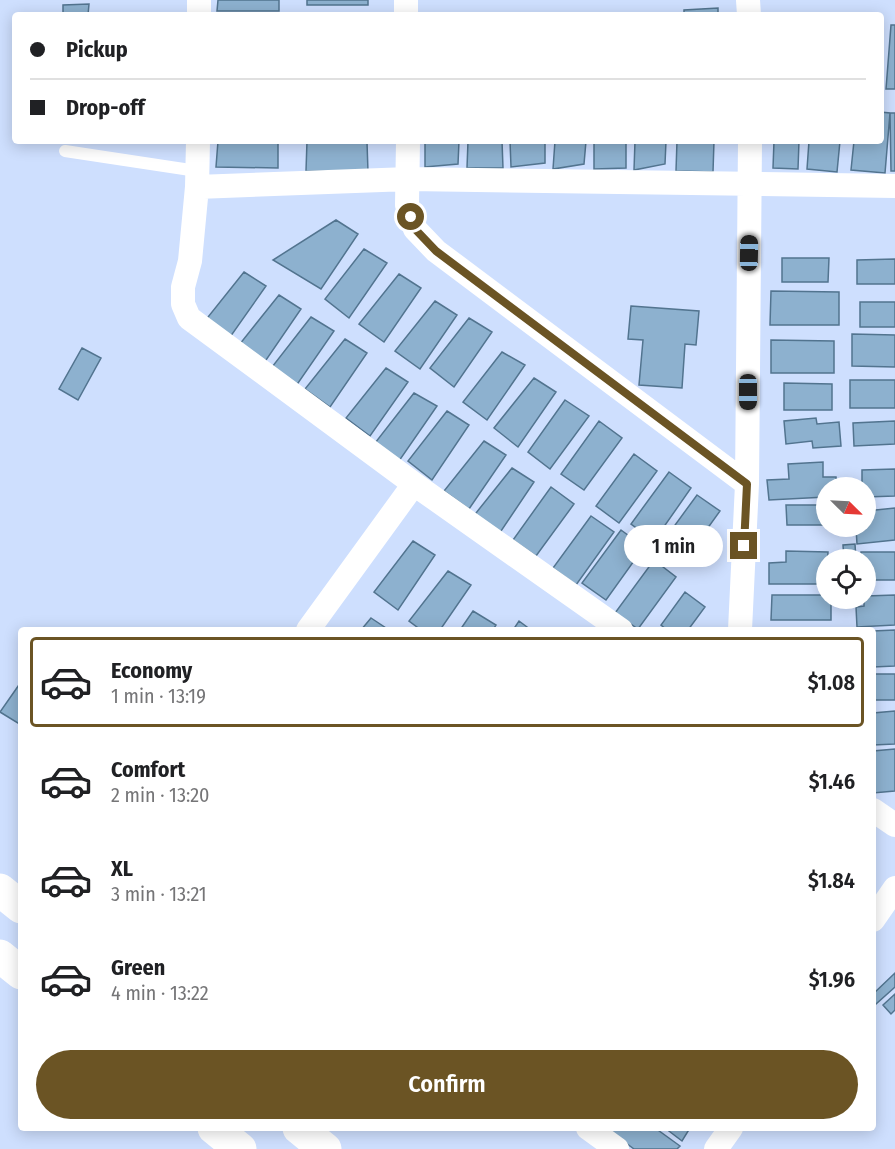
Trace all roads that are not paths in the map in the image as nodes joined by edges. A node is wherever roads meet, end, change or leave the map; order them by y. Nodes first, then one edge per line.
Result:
1 (198, 144) edge
2 (408, 144) edge
3 (750, 144) edge
4 (65, 152) dead end
5 (197, 179) junction
6 (409, 179) junction
7 (750, 184) junction
8 (895, 186) edge
9 (414, 484) junction
10 (747, 484) junction
11 (310, 627) edge
12 (617, 627) edge
13 (740, 627) edge
14 (876, 812) edge
15 (895, 825) edge
16 (895, 888) edge
17 (0, 890) edge
18 (18, 905) edge
19 (876, 916) edge
20 (0, 956) edge
21 (18, 971) edge
22 (218, 1131) edge
23 (302, 1131) edge
24 (592, 1131) edge
25 (729, 1131) edge
26 (240, 1149) edge
27 (325, 1149) edge
28 (617, 1149) edge
29 (716, 1149) edge

1 - 5 street
2 - 6 street
3 - 7 street
4 - 5 lane
5 - 6 street
5 - 9 street
6 - 7 street
6 - 10 street
7 - 8 street
7 - 10 street
9 - 11 street
9 - 12 street
10 - 13 street
14 - 15 street
16 - 19 street
17 - 18 main road
20 - 21 main road
22 - 26 main road
23 - 27 main road
24 - 28 street
25 - 29 street

